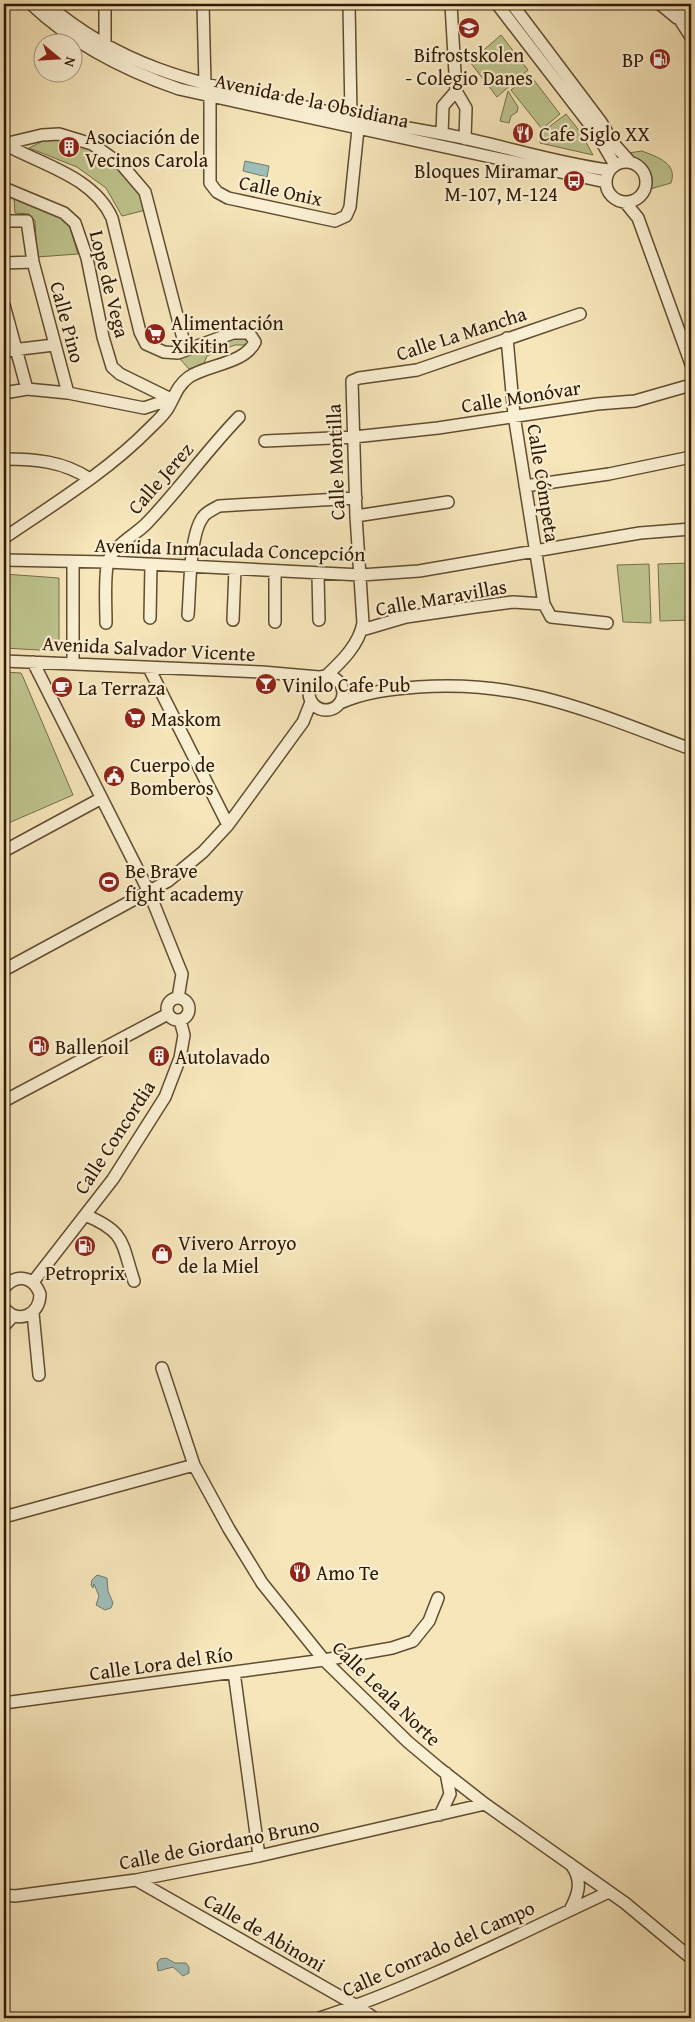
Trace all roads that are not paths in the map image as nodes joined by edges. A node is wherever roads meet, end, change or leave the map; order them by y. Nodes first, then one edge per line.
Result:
1 (31, 4) edge
2 (47, 4) edge
3 (105, 4) edge
4 (204, 4) edge
5 (349, 4) edge
6 (451, 4) edge
7 (498, 4) edge
8 (512, 4) edge
9 (660, 4) edge
10 (673, 4) edge
11 (685, 4) edge
12 (686, 25) edge
13 (691, 36) edge
14 (104, 46) junction
15 (205, 84) junction
16 (456, 91) junction
17 (210, 98) junction
18 (351, 116) junction
19 (358, 129) junction
20 (442, 134) junction
21 (465, 139) junction
22 (6, 144) edge
23 (630, 162) junction
24 (612, 168) junction
25 (606, 182) junction
26 (4, 188) edge
27 (641, 196) junction
28 (625, 202) junction
29 (638, 218) junction
30 (4, 221) edge
31 (33, 262) junction
32 (4, 263) edge
33 (4, 305) edge
34 (580, 314) dead end
35 (507, 338) junction
36 (54, 344) junction
37 (16, 350) junction
38 (186, 350) junction
39 (4, 351) edge
40 (691, 364) edge
41 (352, 381) joint
42 (691, 385) edge
43 (27, 389) junction
44 (4, 393) edge
45 (68, 393) junction
46 (171, 399) junction
47 (514, 415) junction
48 (239, 417) dead end
49 (354, 437) junction
50 (266, 441) dead end
51 (691, 457) edge
52 (4, 459) edge
53 (90, 479) junction
54 (525, 486) junction
55 (356, 498) junction
56 (448, 502) dead end
57 (356, 516) junction
58 (691, 530) edge
59 (4, 538) edge
60 (536, 550) junction
61 (4, 560) edge
62 (73, 562) junction
63 (108, 562) junction
64 (151, 564) junction
65 (191, 566) junction
66 (235, 569) junction
67 (275, 571) junction
68 (318, 575) junction
69 (361, 575) junction
70 (544, 604) junction
71 (188, 615) dead end
72 (150, 618) dead end
73 (234, 620) dead end
74 (319, 620) dead end
75 (274, 622) dead end
76 (106, 623) dead end
77 (607, 623) dead end
78 (362, 630) junction
79 (346, 656) junction
80 (4, 661) edge
81 (33, 662) junction
82 (73, 664) junction
83 (149, 668) junction
84 (292, 676) junction
85 (322, 677) junction
86 (339, 683) junction
87 (384, 691) junction
88 (310, 697) junction
89 (340, 703) junction
90 (322, 710) junction
91 (303, 722) junction
92 (691, 749) edge
93 (100, 799) junction
94 (228, 825) junction
95 (4, 851) edge
96 (149, 892) junction
97 (4, 970) edge
98 (178, 998) junction
99 (168, 1014) junction
100 (180, 1020) junction
101 (4, 1100) edge
102 (85, 1215) junction
103 (134, 1281) dead end
104 (33, 1282) junction
105 (4, 1287) edge
106 (4, 1308) edge
107 (33, 1313) junction
108 (13, 1316) junction
109 (4, 1326) edge
110 (162, 1368) dead end
111 (39, 1375) dead end
112 (194, 1465) junction
113 (4, 1517) edge
114 (438, 1598) dead end
115 (324, 1660) junction
116 (234, 1672) junction
117 (4, 1703) edge
118 (446, 1773) junction
119 (485, 1804) junction
120 (440, 1815) junction
121 (259, 1856) junction
122 (571, 1865) junction
123 (136, 1880) junction
124 (609, 1892) junction
125 (4, 1895) edge
126 (570, 1910) junction
127 (691, 1958) edge
128 (357, 2006) junction
129 (320, 2018) edge
130 (374, 2018) edge

1 - 17 street, Avenida de la Obsidiana
2 - 14 street, Avenida de la Obsidiana
3 - 14 street
4 - 15 street
5 - 18 street
6 - 16 street
7 - 24 street
8 - 23 street
9 - 12 street
10 - 12 street
11 - 12 street
12 - 13 street
14 - 15 street, Avenida de la Obsidiana
15 - 18 street, Avenida de la Obsidiana
16 - 20 street
16 - 21 street
17 - 19 street, Avenida de la Obsidiana
17 - 19 street, Calle Onix
18 - 20 street, Avenida de la Obsidiana
19 - 25 street, Avenida de la Obsidiana
20 - 21 street, Avenida de la Obsidiana
21 - 24 street, Avenida de la Obsidiana
22 - 38 street
22 - 38 street
23 - 24 street
23 - 27 street
24 - 25 street
25 - 28 street
26 - 46 street, Lope de Vega
27 - 28 street
27 - 29 street
28 - 29 street
29 - 40 street
30 - 31 street, Calle Pino
31 - 32 street
31 - 36 street, Calle Pino
33 - 37 street
34 - 35 street, Calle La Mancha
35 - 41 street, Calle La Mancha
35 - 47 street, Calle Cómpeta
36 - 37 street
36 - 45 street, Calle Pino
37 - 39 street
37 - 43 street
38 - 46 street
41 - 49 street, Calle Montilla
42 - 47 street, Calle Monóvar
43 - 44 street
43 - 45 street
45 - 46 street
46 - 53 street
47 - 49 street, Calle Monóvar
47 - 54 street, Calle Cómpeta
48 - 63 street, Calle Jerez
49 - 50 street, Calle Monóvar
49 - 55 street, Calle Montilla
51 - 54 street
52 - 53 street
53 - 59 street
54 - 60 street, Calle Cómpeta
55 - 57 street, Calle Montilla
55 - 65 street
56 - 57 street
57 - 69 street, Calle Montilla
58 - 60 street, Avenida Inmaculada Concepción
60 - 69 street, Avenida Inmaculada Concepción
60 - 70 street, Calle Cómpeta
61 - 62 street, Avenida Inmaculada Concepción
62 - 63 street, Avenida Inmaculada Concepción
62 - 82 street
63 - 64 street, Avenida Inmaculada Concepción
63 - 76 street
64 - 65 street, Avenida Inmaculada Concepción
64 - 72 street
65 - 66 street, Avenida Inmaculada Concepción
65 - 71 street
66 - 67 street, Avenida Inmaculada Concepción
66 - 73 street
67 - 68 street, Avenida Inmaculada Concepción
67 - 75 street
68 - 69 street, Avenida Inmaculada Concepción
68 - 74 street
69 - 78 street, Calle Montilla
70 - 77 street
70 - 78 street, Calle Maravillas
78 - 79 street, Calle Montilla
79 - 85 street, Calle Montilla
79 - 86 street, Calle Montilla
80 - 81 street, Avenida Salvador Vicente
81 - 82 street, Avenida Salvador Vicente
81 - 93 street
82 - 83 street, Avenida Salvador Vicente
83 - 84 street, Avenida Salvador Vicente
83 - 94 street
84 - 85 street, Avenida Salvador Vicente
84 - 88 street
85 - 86 street
85 - 88 street
86 - 87 street
86 - 89 street
87 - 89 street
87 - 92 street
88 - 90 street
88 - 91 street
89 - 90 street
90 - 91 street
91 - 94 street
93 - 95 street
93 - 96 street
94 - 96 street
96 - 97 street
96 - 98 street
98 - 99 street
98 - 100 street
99 - 100 street
99 - 101 street
100 - 102 street, Calle Concordia
102 - 103 street, Calle Concordia
102 - 104 street, Calle Concordia
104 - 105 street
104 - 107 street
106 - 108 street
107 - 108 street
107 - 111 street
108 - 109 street
110 - 112 street, Calle Leala Norte
112 - 113 street
112 - 115 street, Calle Leala Norte
114 - 115 street, Calle Lora del Río
115 - 116 street, Calle Lora del Río
115 - 118 street, Calle Leala Norte
116 - 117 street, Calle Lora del Río
116 - 121 street
118 - 119 street, Calle Leala Norte
118 - 120 street
119 - 120 street, Calle de Giordano Bruno
119 - 122 street, Calle Leala Norte
120 - 121 street, Calle de Giordano Bruno
121 - 123 street, Calle de Giordano Bruno
122 - 124 street, Calle Leala Norte
122 - 126 street
123 - 125 street, Calle de Giordano Bruno
123 - 128 street, Calle de Abinoni
124 - 126 street, Calle Conrado del Campo
124 - 127 street, Calle Leala Norte
126 - 128 street, Calle Conrado del Campo
128 - 129 street, Calle Conrado del Campo
128 - 130 street, Calle de Abinoni

